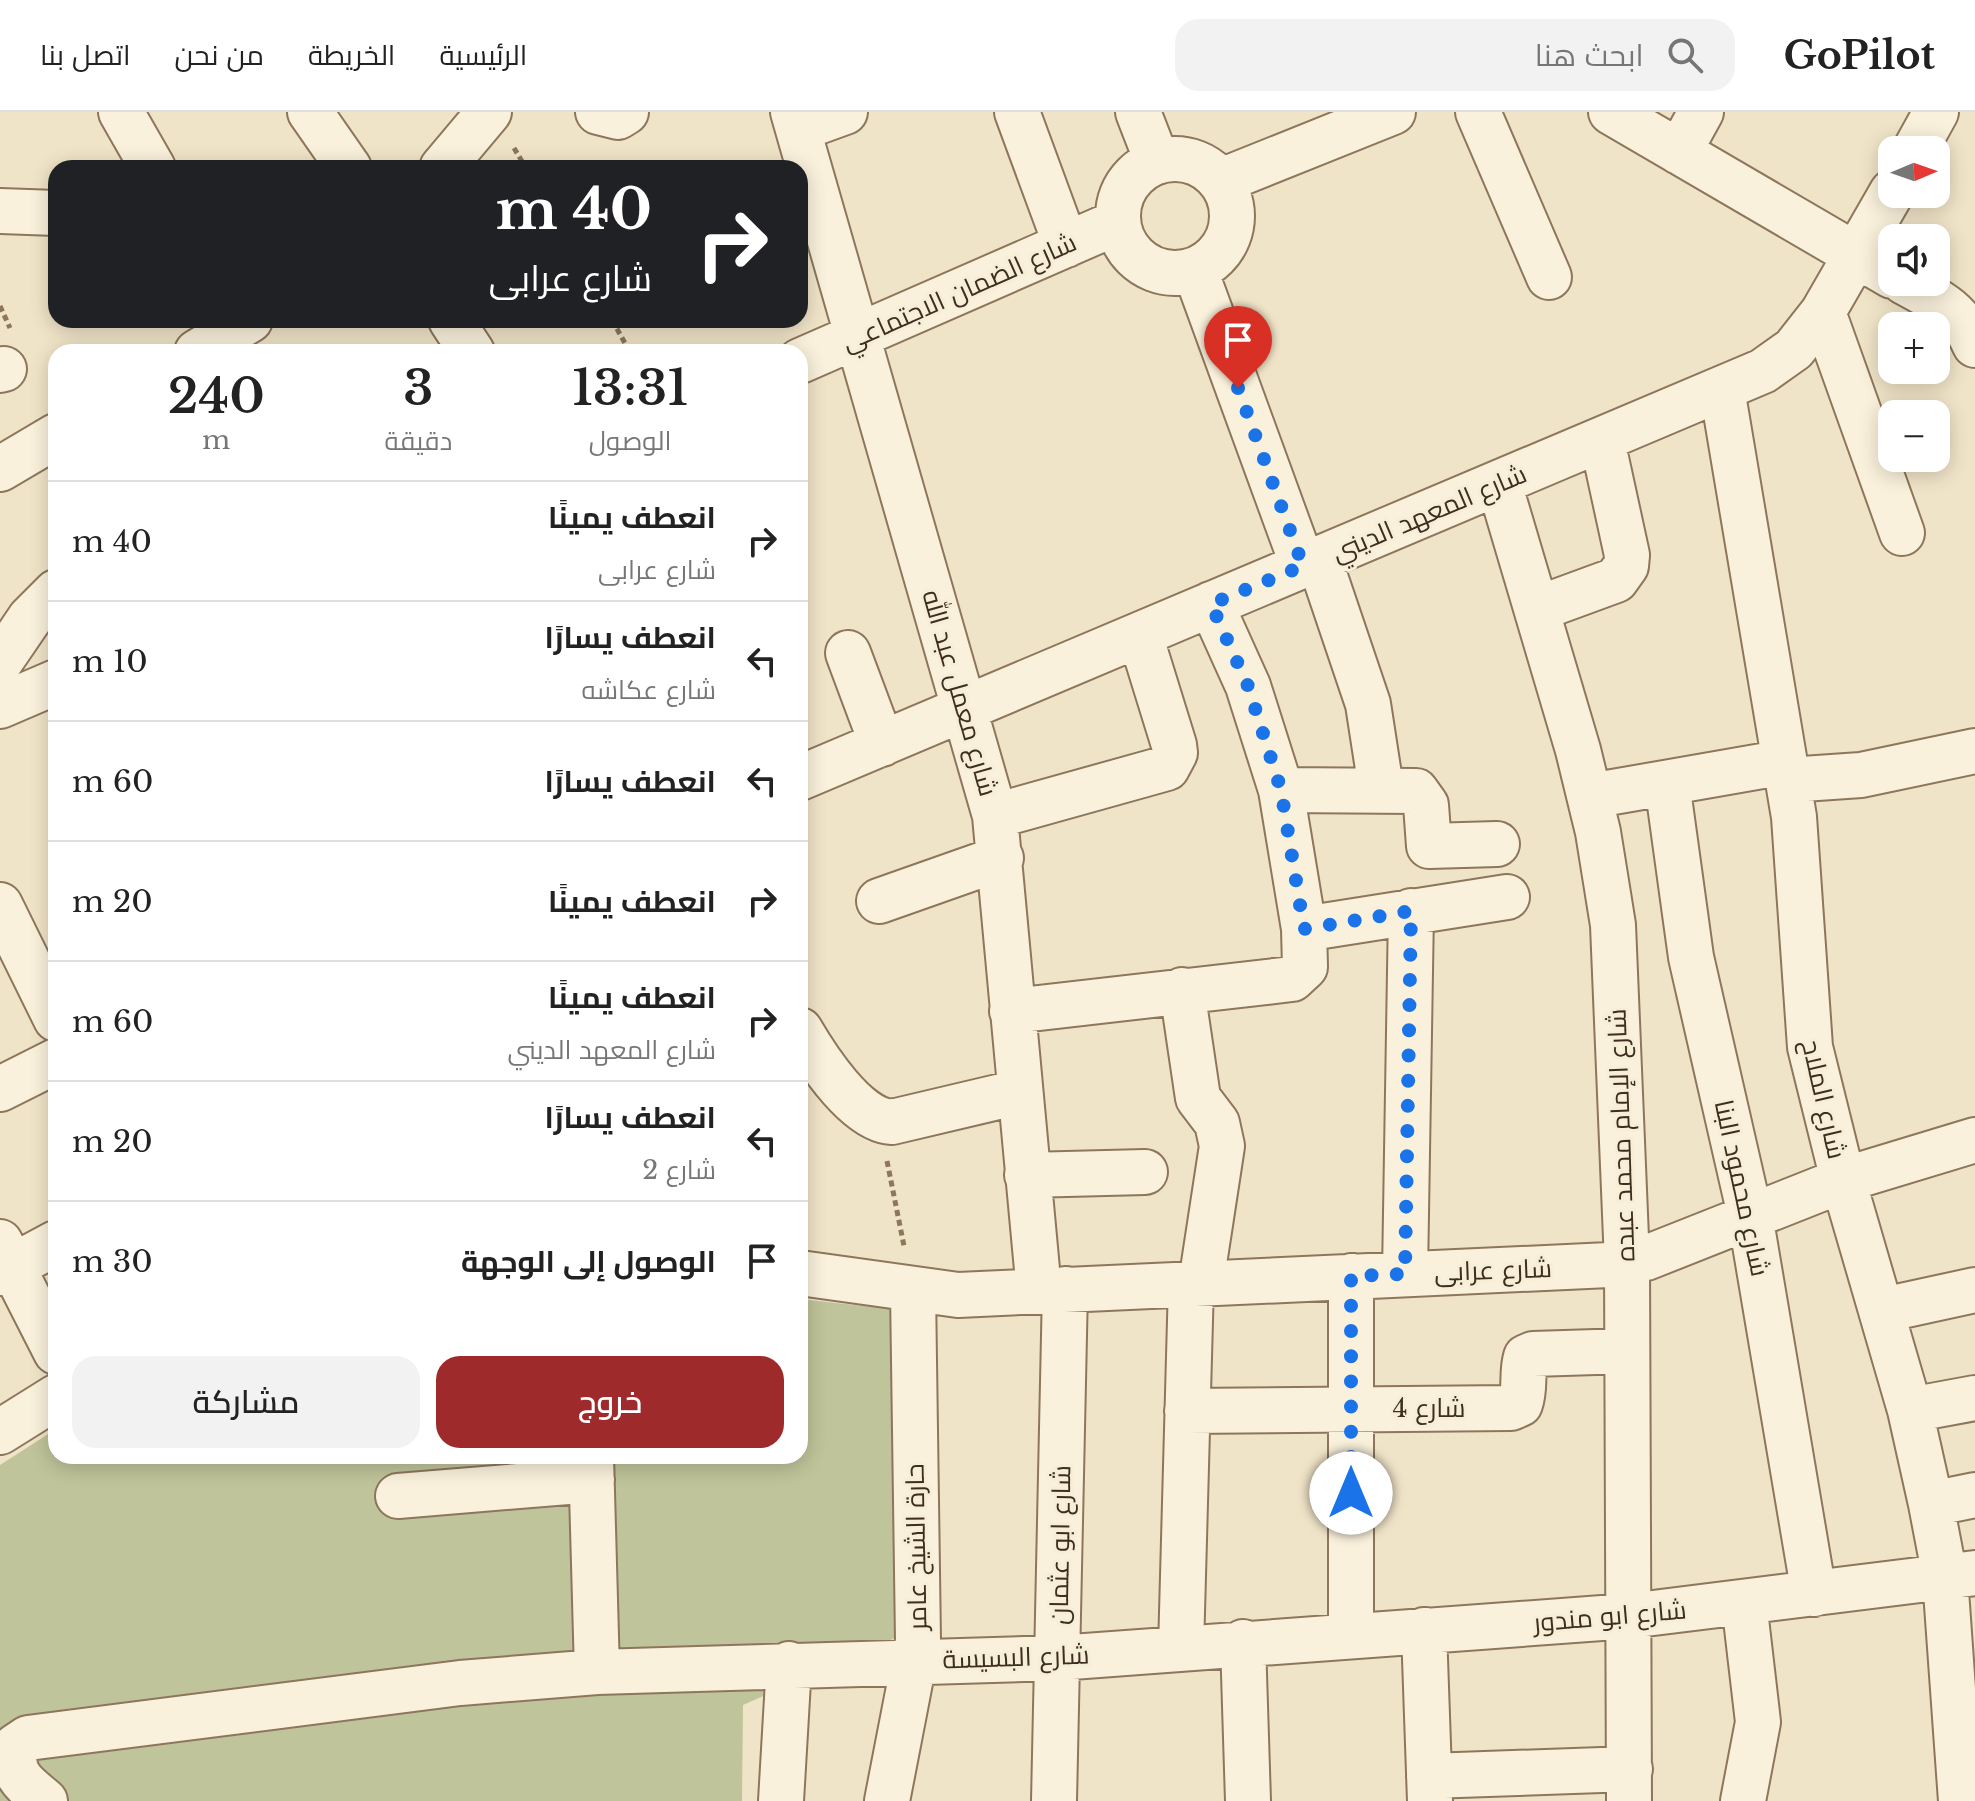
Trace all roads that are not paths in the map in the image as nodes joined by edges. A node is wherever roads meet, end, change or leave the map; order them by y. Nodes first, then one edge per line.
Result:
1 (121, 112) edge
2 (310, 112) edge
3 (489, 112) edge
4 (598, 112) edge
5 (626, 112) edge
6 (845, 112) edge
7 (1017, 112) edge
8 (1138, 112) edge
9 (1393, 112) edge
10 (1478, 112) edge
11 (1611, 112) edge
12 (1701, 112) edge
13 (1936, 112) edge
14 (795, 121) edge
15 (1923, 136) edge
16 (1679, 152) junction
17 (148, 160) edge
18 (343, 160) edge
19 (449, 160) edge
20 (806, 160) edge
21 (1157, 161) junction
22 (808, 166) edge
23 (1221, 181) junction
24 (1888, 208) edge
25 (0, 211) edge
26 (48, 213) edge
27 (1118, 222) junction
28 (1066, 245) junction
29 (1874, 266) edge
30 (1195, 270) junction
31 (1549, 277) dead end
32 (1930, 296) edge
33 (1823, 312) junction
34 (243, 328) edge
35 (857, 336) junction
36 (212, 344) edge
37 (1975, 345) edge
38 (808, 357) edge
39 (1722, 389) junction
40 (1602, 440) junction
41 (48, 441) edge
42 (0, 469) edge
43 (1499, 483) junction
44 (1902, 533) dead end
45 (1311, 563) junction
46 (48, 600) edge
47 (1211, 604) junction
48 (1537, 609) junction
49 (1140, 635) junction
50 (848, 653) dead end
51 (48, 683) edge
52 (2, 692) edge
53 (963, 709) junction
54 (882, 744) junction
55 (1975, 751) edge
56 (1787, 771) junction
57 (808, 775) edge
58 (1667, 783) junction
59 (1381, 788) junction
60 (1281, 790) junction
61 (1590, 796) junction
62 (998, 837) junction
63 (1497, 844) dead end
64 (1507, 897) dead end
65 (879, 901) dead end
66 (0, 905) edge
67 (1411, 911) junction
68 (1304, 929) junction
69 (1182, 990) junction
70 (48, 1003) edge
71 (1012, 1011) junction
72 (808, 1044) edge
73 (48, 1065) edge
74 (0, 1089) edge
75 (1019, 1092) junction
76 (1975, 1140) edge
77 (1145, 1172) dead end
78 (1027, 1175) junction
79 (1843, 1180) junction
80 (1750, 1215) junction
81 (48, 1246) edge
82 (5, 1260) edge
83 (1627, 1262) junction
84 (808, 1274) edge
85 (1405, 1274) junction
86 (1351, 1276) junction
87 (1196, 1284) junction
88 (913, 1290) junction
89 (1052, 1290) junction
90 (1975, 1290) edge
91 (1883, 1310) junction
92 (48, 1338) edge
93 (1627, 1351) junction
94 (1975, 1398) edge
95 (48, 1402) edge
96 (1351, 1408) junction
97 (1910, 1410) junction
98 (1187, 1411) junction
99 (0, 1432) edge
100 (591, 1468) edge
101 (1975, 1495) edge
102 (398, 1496) dead end
103 (1931, 1504) junction
104 (1960, 1575) edge
105 (1814, 1594) junction
106 (1744, 1602) junction
107 (1629, 1616) junction
108 (1424, 1630) junction
109 (1351, 1634) junction
110 (1243, 1642) junction
111 (1181, 1649) junction
112 (1058, 1658) junction
113 (914, 1661) junction
114 (789, 1664) junction
115 (597, 1672) junction
116 (1630, 1785) edge
117 (1429, 1789) edge
118 (45, 1801) edge
119 (781, 1801) edge
120 (887, 1801) edge
121 (1054, 1801) edge
122 (1248, 1801) edge
123 (1743, 1801) edge
124 (1961, 1801) edge

1 - 17 street
2 - 18 street
3 - 19 street
4 - 5 street
6 - 14 street
7 - 28 street
8 - 21 street
9 - 23 street
10 - 31 street
11 - 16 street
12 - 16 street
13 - 15 street
14 - 20 street, شارع معمل عبد الله
16 - 29 street
21 - 23 street
21 - 27 street
22 - 35 street, شارع معمل عبد الله
23 - 30 street
24 - 29 street, شارع المعهد الديني
25 - 26 street
27 - 28 street, شارع الضمان الاجتماعي
27 - 30 street
28 - 35 street, شارع الضمان الاجتماعي
29 - 33 street, شارع المعهد الديني
30 - 45 street
32 - 37 street
33 - 39 street, شارع المعهد الديني
33 - 44 street
34 - 36 street
35 - 38 street, شارع الضمان الاجتماعي
35 - 53 street, شارع معمل عبد الله
39 - 40 street, شارع المعهد الديني
39 - 56 street, شارع الملاح
40 - 43 street, شارع المعهد الديني
40 - 48 street
41 - 42 street
43 - 45 street, شارع المعهد الديني
43 - 48 street, شارع الإمام محمد عبده
45 - 47 street, شارع المعهد الديني
45 - 59 street
46 - 52 street
47 - 49 street, شارع المعهد الديني
47 - 60 street
48 - 61 street, شارع الإمام محمد عبده
49 - 53 street, شارع المعهد الديني
49 - 62 street
50 - 54 street
51 - 52 street
53 - 54 street, شارع المعهد الديني
53 - 62 street, شارع معمل عبد الله
54 - 57 street, شارع المعهد الديني
55 - 56 street
56 - 58 street
56 - 79 street, شارع الملاح
58 - 61 street
58 - 80 street, شارع محمود البنا
59 - 60 street
59 - 63 street
60 - 68 street
61 - 83 street, شارع الإمام محمد عبده
62 - 65 street
62 - 71 street, شارع معمل عبد الله
64 - 67 street
66 - 70 street
67 - 68 street
67 - 85 street
68 - 69 street
69 - 71 street
69 - 87 street
71 - 75 street, شارع معمل عبد الله
72 - 75 street
73 - 74 street
75 - 78 street, شارع معمل عبد الله
76 - 79 street, شارع عرابى
77 - 78 street
78 - 89 street, شارع معمل عبد الله
79 - 80 street, شارع عرابى
79 - 91 street, شارع الملاح
80 - 83 street, شارع عرابى
80 - 105 street, شارع محمود البنا
81 - 82 street
82 - 92 street
83 - 85 street, شارع عرابى
83 - 93 street, شارع الإمام محمد عبده
84 - 88 street, شارع عرابى
85 - 86 street, شارع عرابى
86 - 87 street, شارع عرابى
86 - 96 street
87 - 89 street, شارع عرابى
87 - 98 street
88 - 89 street, شارع عرابى
88 - 113 street, حارة الشيخ عامر
89 - 112 street, شارع ابو عثمان
90 - 91 street
91 - 97 street, شارع الملاح
93 - 96 street, شارع 4
93 - 107 street, شارع الإمام محمد عبده
94 - 97 street
95 - 99 street
96 - 98 street, شارع 4
96 - 109 street
97 - 103 street, شارع الملاح
98 - 111 street
100 - 102 street
100 - 115 street
101 - 103 street
103 - 104 street, شارع الملاح
104 - 105 street, شارع ابو مندور
104 - 124 street, شارع الملاح
105 - 106 street, شارع ابو مندور
106 - 107 street, شارع ابو مندور
106 - 123 street
107 - 108 street, شارع ابو مندور
107 - 116 street, شارع الإمام محمد عبده
108 - 109 street, شارع ابو مندور
108 - 117 street
109 - 110 street, شارع ابو مندور
110 - 111 street, شارع البسيسة
110 - 122 street
111 - 112 street, شارع البسيسة
112 - 113 street, شارع البسيسة
112 - 121 street, شارع ابو عثمان
113 - 114 street, شارع البسيسة
113 - 120 street, حارة الشيخ عامر
114 - 115 street, شارع البسيسة
114 - 119 street
115 - 118 street, شارع البسيسة
116 - 117 street

